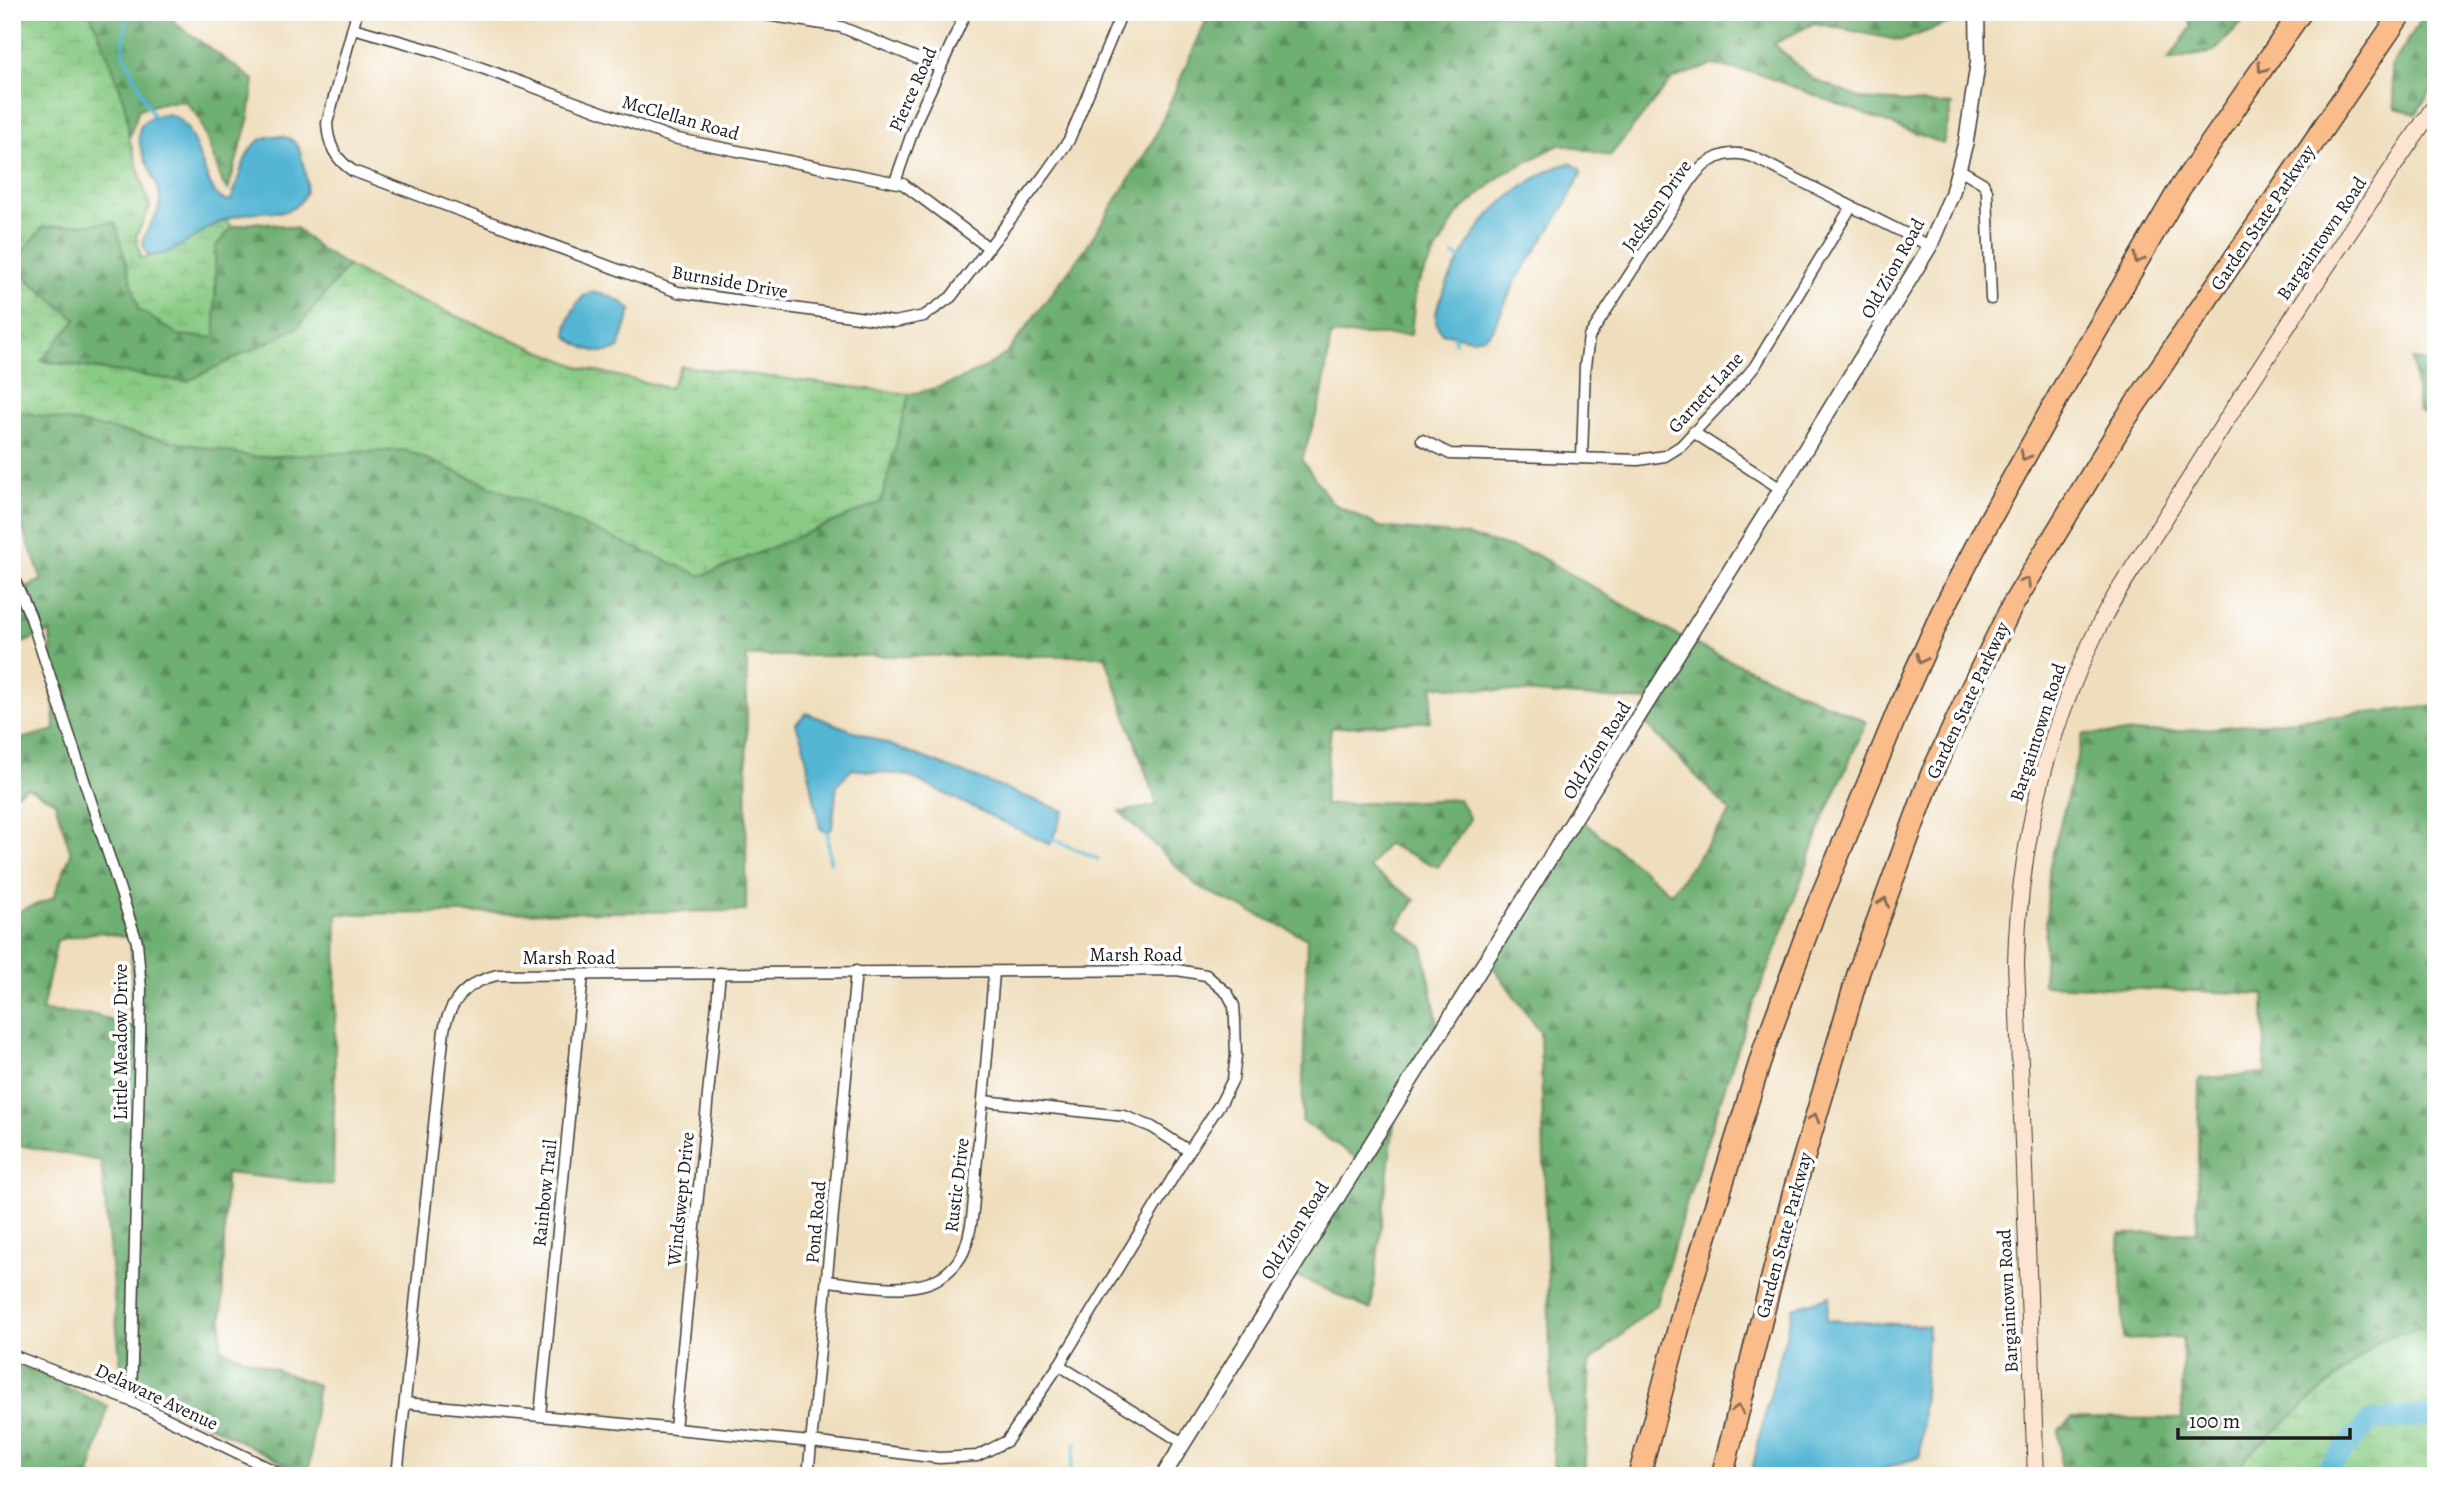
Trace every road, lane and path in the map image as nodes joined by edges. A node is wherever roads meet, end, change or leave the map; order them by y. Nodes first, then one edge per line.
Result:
1 (357, 12) edge
2 (749, 12) edge
3 (966, 12) edge
4 (1122, 12) edge
5 (1977, 12) edge
6 (2301, 12) edge
7 (2402, 12) edge
8 (353, 28) junction
9 (941, 68) junction
10 (2436, 104) edge
11 (1959, 169) junction
12 (895, 182) junction
13 (1851, 207) junction
14 (1930, 246) junction
15 (989, 248) junction
16 (1991, 299) dead end
17 (1693, 432) junction
18 (1422, 440) dead end
19 (1582, 458) junction
20 (1782, 489) junction
21 (13, 576) edge
22 (856, 971) junction
23 (994, 972) junction
24 (720, 973) junction
25 (583, 975) junction
26 (984, 1101) junction
27 (1189, 1151) junction
28 (827, 1281) junction
29 (12, 1355) edge
30 (1059, 1365) junction
31 (131, 1401) junction
32 (405, 1403) junction
33 (540, 1415) junction
34 (675, 1429) junction
35 (811, 1442) junction
36 (1183, 1443) junction
37 (285, 1476) edge
38 (397, 1476) edge
39 (808, 1476) edge
40 (1163, 1476) edge
41 (1639, 1476) edge
42 (1722, 1476) edge
43 (2036, 1476) edge

1 - 8 street, Burnside Drive
2 - 9 street
3 - 9 street, Pierce Road
4 - 15 street, Burnside Drive
5 - 11 street, Old Zion Road
6 -> 41 highway
42 -> 7 highway, Garden State Parkway
8 - 12 street, McClellan Road
8 - 15 street, Burnside Drive
9 - 12 street, Pierce Road
10 - 43 main road, Bargaintown Road
11 - 14 street, Old Zion Road
11 - 16 street
12 - 15 street, McClellan Road
13 - 14 street, Jackson Drive
13 - 17 street, Garnett Lane
13 - 19 street, Jackson Drive
14 - 20 street, Old Zion Road
17 - 19 street, Garnett Lane
17 - 20 street
18 - 19 street, Garnett Lane
20 - 36 street, Old Zion Road
21 - 31 street, Little Meadow Drive
22 - 23 street, Marsh Road
22 - 24 street, Marsh Road
22 - 28 street, Pond Road
23 - 26 street, Rustic Drive
23 - 27 street, Marsh Road
24 - 25 street, Marsh Road
24 - 34 street, Windswept Drive
25 - 32 street, Marsh Road
25 - 33 street, Rainbow Trail
26 - 27 street
26 - 28 street, Rustic Drive
27 - 30 street, Marsh Road
28 - 35 street, Pond Road
29 - 31 street, Delaware Avenue
30 - 35 street, Marsh Road
30 - 36 street
31 - 37 street, Delaware Avenue
32 - 33 street, Marsh Road
32 - 38 street, Marsh Road
33 - 34 street, Marsh Road
34 - 35 street, Marsh Road
35 - 39 street, Pond Road
36 - 40 street, Old Zion Road

